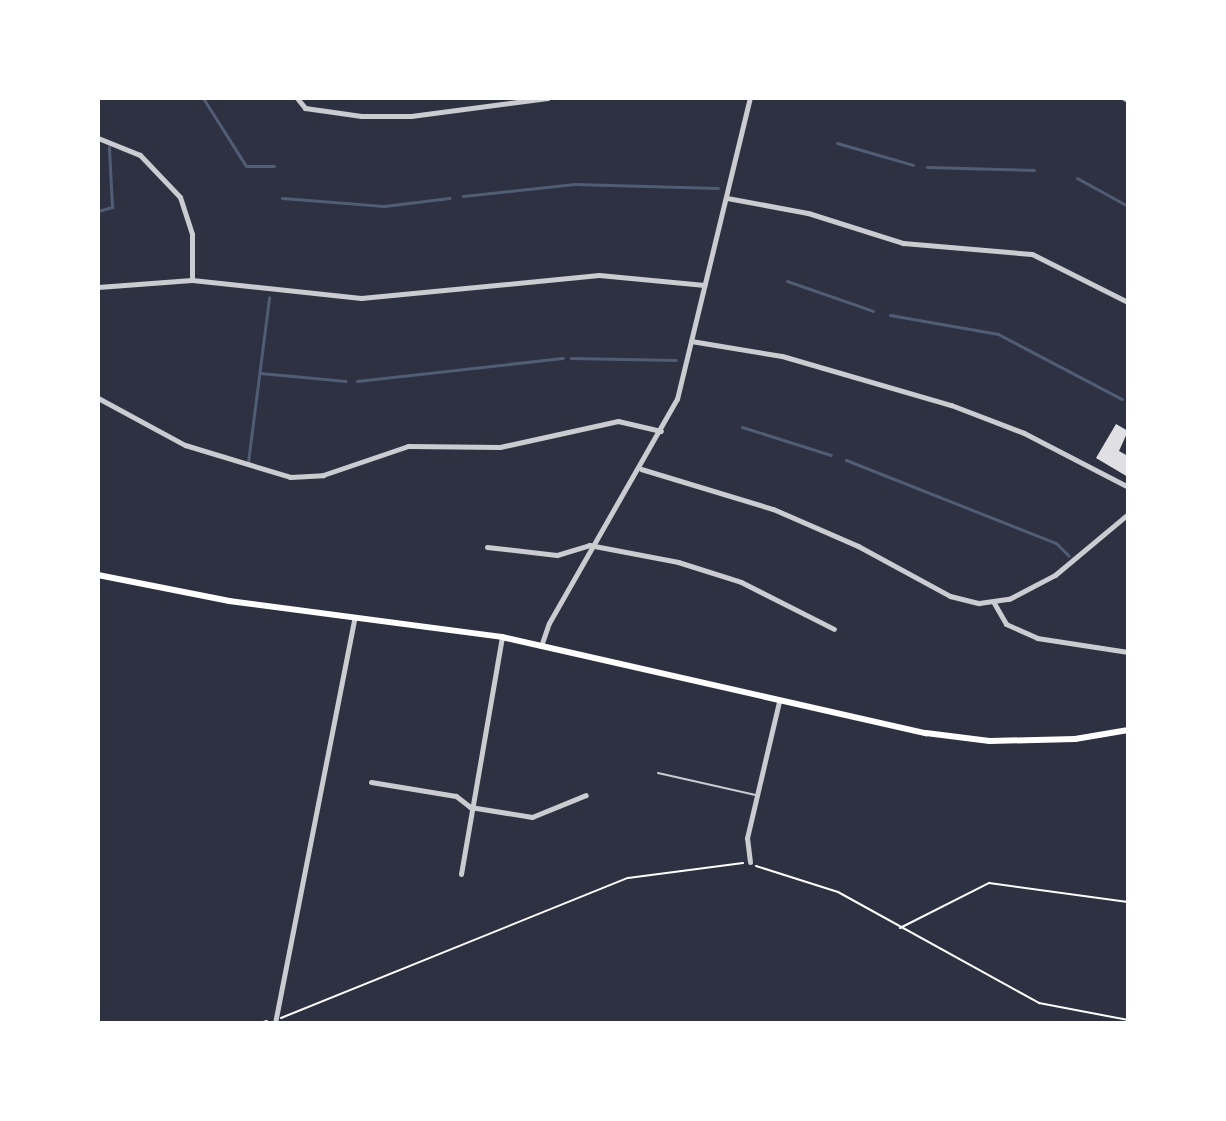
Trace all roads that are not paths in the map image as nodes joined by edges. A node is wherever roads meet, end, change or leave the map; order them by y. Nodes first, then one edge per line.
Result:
1 (297, 98) edge
2 (548, 98) edge
3 (750, 98) edge
4 (98, 138) edge
5 (727, 198) junction
6 (192, 280) junction
7 (705, 285) junction
8 (98, 287) edge
9 (1128, 302) edge
10 (691, 341) junction
11 (98, 398) edge
12 (661, 431) junction
13 (641, 469) junction
14 (1128, 487) edge
15 (1128, 514) edge
16 (487, 547) dead end
17 (595, 547) junction
18 (98, 575) edge
19 (994, 603) junction
20 (354, 620) junction
21 (834, 629) dead end
22 (502, 637) junction
23 (541, 646) junction
24 (1128, 652) edge
25 (779, 702) junction
26 (1128, 730) edge
27 (658, 773) dead end
28 (371, 782) dead end
29 (586, 795) dead end
30 (757, 796) junction
31 (470, 807) junction
32 (750, 862) road end
33 (461, 874) dead end
34 (275, 1022) edge

1 - 2 street
3 - 5 street
4 - 6 street
5 - 7 street
5 - 9 street
6 - 7 street
6 - 8 street
7 - 10 street
10 - 12 street
10 - 14 street
11 - 12 street
12 - 13 street
13 - 17 street
13 - 19 street
15 - 19 street
16 - 17 street
17 - 21 street
17 - 23 street
18 - 20 main road
19 - 24 street
20 - 22 main road
20 - 34 street
22 - 23 main road
22 - 31 street
23 - 25 main road
25 - 26 main road
25 - 30 street
27 - 30 lane
28 - 31 street
29 - 31 street
30 - 32 street
31 - 33 street

